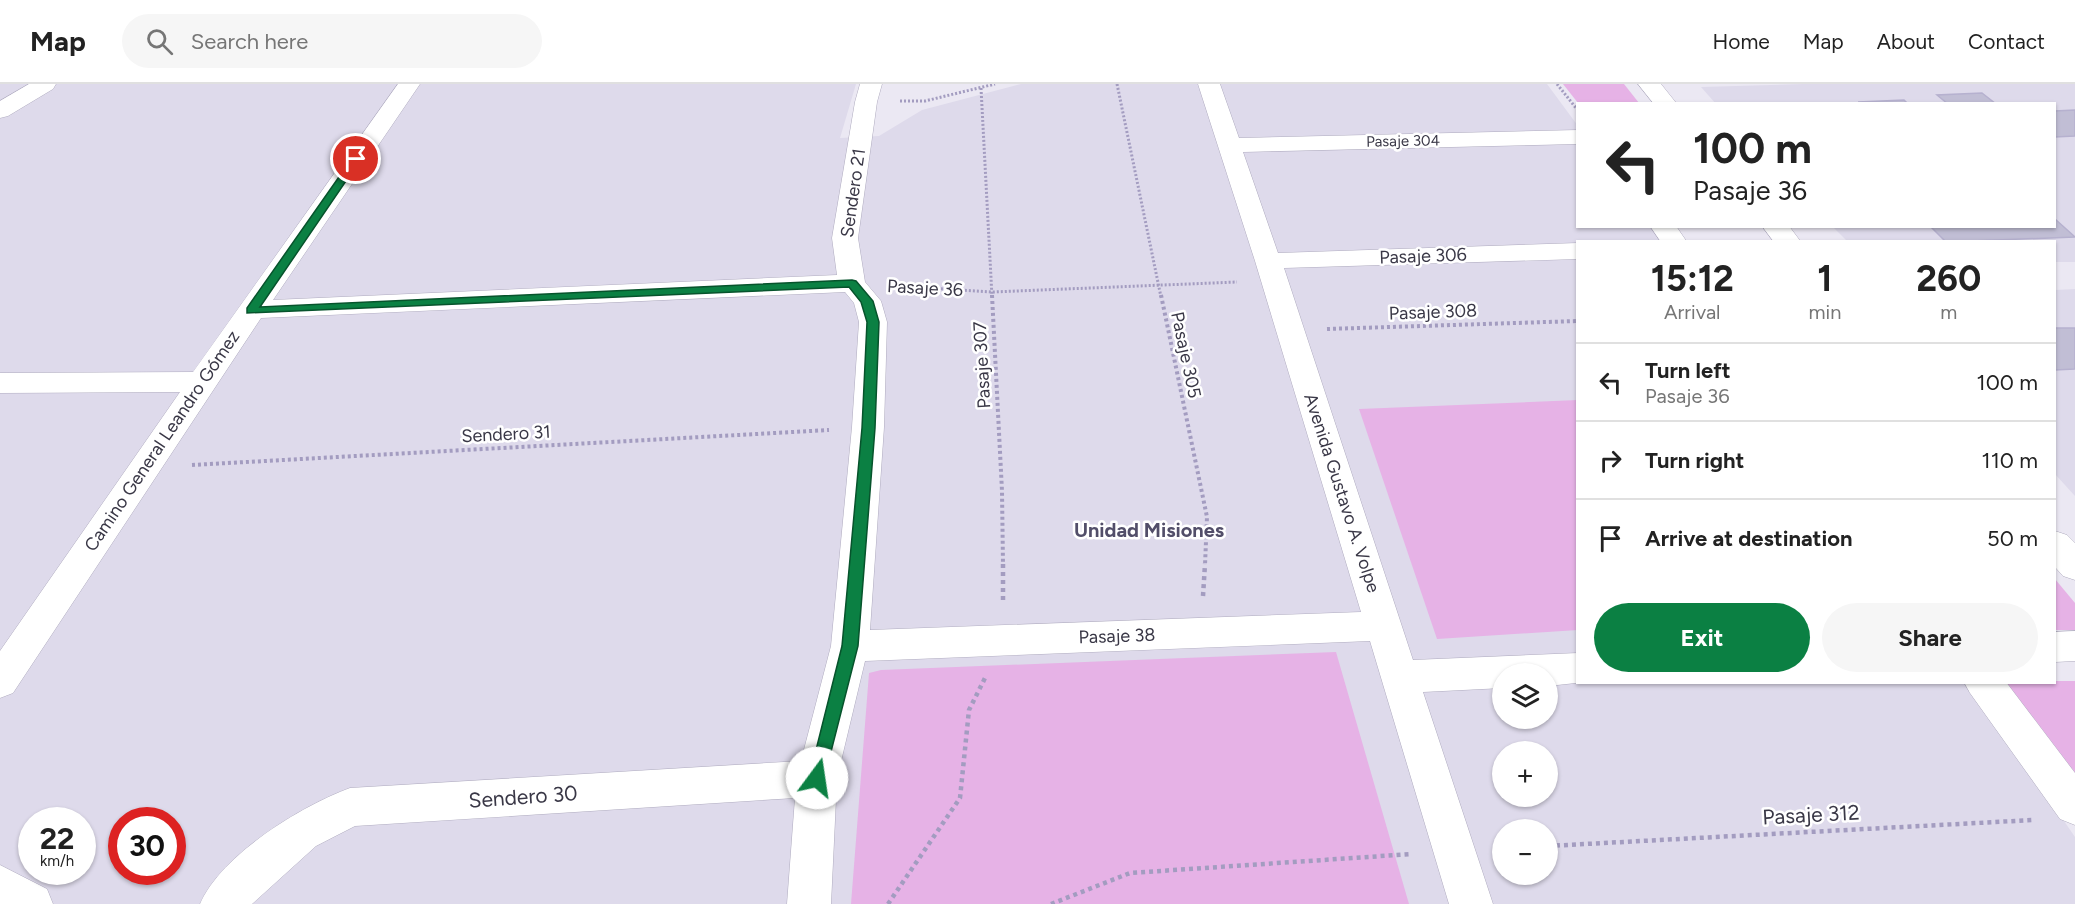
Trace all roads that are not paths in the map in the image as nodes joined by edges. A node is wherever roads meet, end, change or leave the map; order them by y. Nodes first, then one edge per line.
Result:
1 (45, 84) edge
2 (409, 84) edge
3 (1209, 84) edge
4 (1649, 84) edge
5 (869, 93) edge
6 (1664, 102) edge
7 (0, 111) edge
8 (1576, 137) edge
9 (1228, 145) junction
10 (1777, 228) edge
11 (1786, 240) edge
12 (1576, 251) edge
13 (1271, 271) junction
14 (852, 283) junction
15 (252, 310) junction
16 (202, 382) junction
17 (0, 383) edge
18 (2056, 545) edge
19 (2075, 567) edge
20 (1384, 626) junction
21 (850, 646) junction
22 (2075, 646) edge
23 (2056, 647) edge
24 (1576, 669) edge
25 (1401, 678) junction
26 (0, 682) edge
27 (1984, 684) edge
28 (817, 778) junction
29 (2075, 806) edge
30 (0, 886) edge
31 (31, 904) edge
32 (222, 904) edge
33 (809, 904) edge
34 (1471, 904) edge

1 - 7 street
2 - 15 street, Camino General Leandro Gómez
3 - 9 street, Avenida Gustavo A. Volpe
4 - 6 street
5 - 14 street, Sendero 21
8 - 9 street, Pasaje 304
9 - 13 street, Avenida Gustavo A. Volpe
10 - 11 street
12 - 13 street, Pasaje 306
13 - 20 street, Avenida Gustavo A. Volpe
14 - 15 street
14 - 21 street, Sendero 21
15 - 16 street, Camino General Leandro Gómez
16 - 17 street
16 - 26 street, Camino General Leandro Gómez
18 - 19 street
20 - 21 street, Pasaje 38
20 - 25 street, Avenida Gustavo A. Volpe
21 - 28 street, Sendero 21
22 - 23 street
24 - 25 street
25 - 34 street, Avenida Gustavo A. Volpe
27 - 29 street
28 - 32 street, Sendero 30
28 - 33 street, Sendero 21
30 - 31 street

